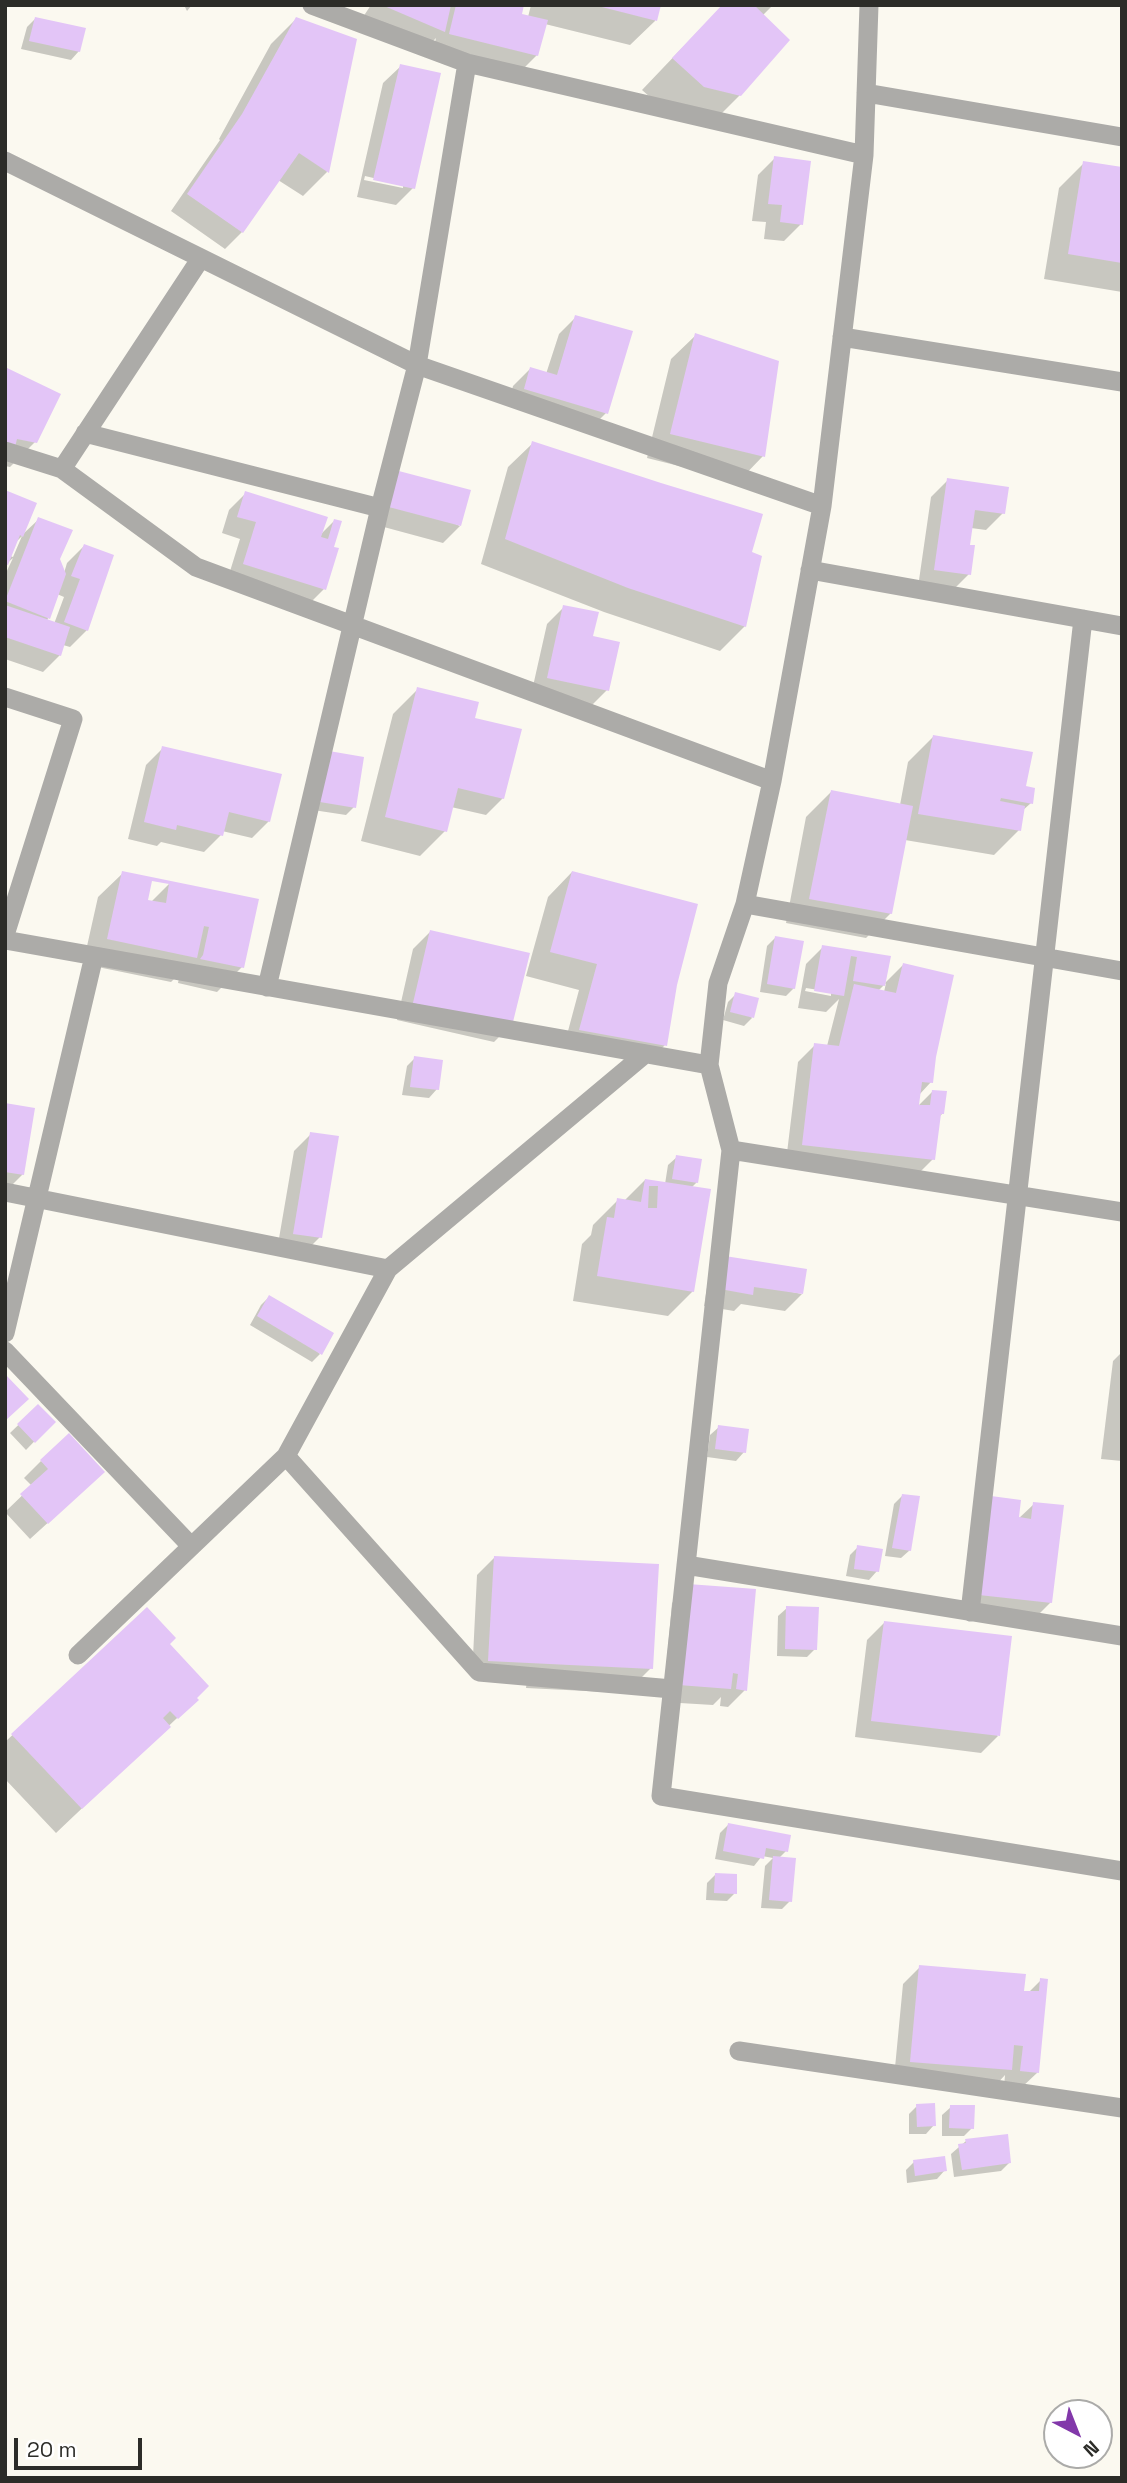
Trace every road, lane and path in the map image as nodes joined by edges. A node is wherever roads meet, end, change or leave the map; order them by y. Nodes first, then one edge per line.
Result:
1 (312, 5) edge
2 (869, 5) edge
3 (467, 62) junction
4 (866, 93) junction
5 (1122, 137) edge
6 (864, 155) junction
7 (5, 161) edge
8 (201, 258) junction
9 (842, 337) junction
10 (417, 365) junction
11 (1122, 382) edge
12 (85, 433) junction
13 (5, 451) edge
14 (62, 469) junction
15 (822, 506) junction
16 (380, 508) junction
17 (810, 570) junction
18 (1083, 619) junction
19 (354, 626) junction
20 (1122, 626) edge
21 (5, 697) edge
22 (772, 781) junction
23 (745, 904) junction
24 (5, 937) edge
25 (94, 956) junction
26 (1044, 957) junction
27 (1122, 971) edge
28 (267, 987) junction
29 (645, 1054) junction
30 (709, 1065) junction
31 (731, 1150) junction
32 (5, 1192) edge
33 (1017, 1195) junction
34 (37, 1198) junction
35 (1122, 1212) edge
36 (388, 1269) junction
37 (5, 1333) edge
38 (5, 1351) edge
39 (286, 1456) junction
40 (191, 1546) junction
41 (686, 1565) junction
42 (970, 1612) junction
43 (1122, 1636) edge
44 (78, 1655) dead end
45 (673, 1689) junction
46 (1122, 1871) edge
47 (739, 2051) dead end
48 (1122, 2108) edge

1 - 3 street
2 - 4 street
3 - 6 street
3 - 10 street
4 - 5 street
4 - 6 street
6 - 9 street
7 - 8 street
8 - 10 street
8 - 12 street
9 - 11 street
9 - 15 street
10 - 15 street
10 - 16 street
12 - 14 street
12 - 16 street
13 - 14 street
14 - 19 street
15 - 17 street
16 - 19 street
17 - 18 street
17 - 22 street
18 - 20 street
18 - 26 street
19 - 22 street
19 - 28 street
21 - 24 street
22 - 23 street
23 - 26 street
23 - 30 street
24 - 25 street
25 - 28 street
25 - 34 street
26 - 27 street
26 - 33 street
28 - 29 street
29 - 30 street
29 - 36 street
30 - 31 street
31 - 33 street
31 - 41 street
32 - 34 street
33 - 35 street
33 - 42 street
34 - 36 street
34 - 37 street
36 - 39 street
38 - 40 street
39 - 40 street
39 - 45 street
40 - 44 street
41 - 42 street
41 - 45 street
42 - 43 street
45 - 46 street
47 - 48 street

